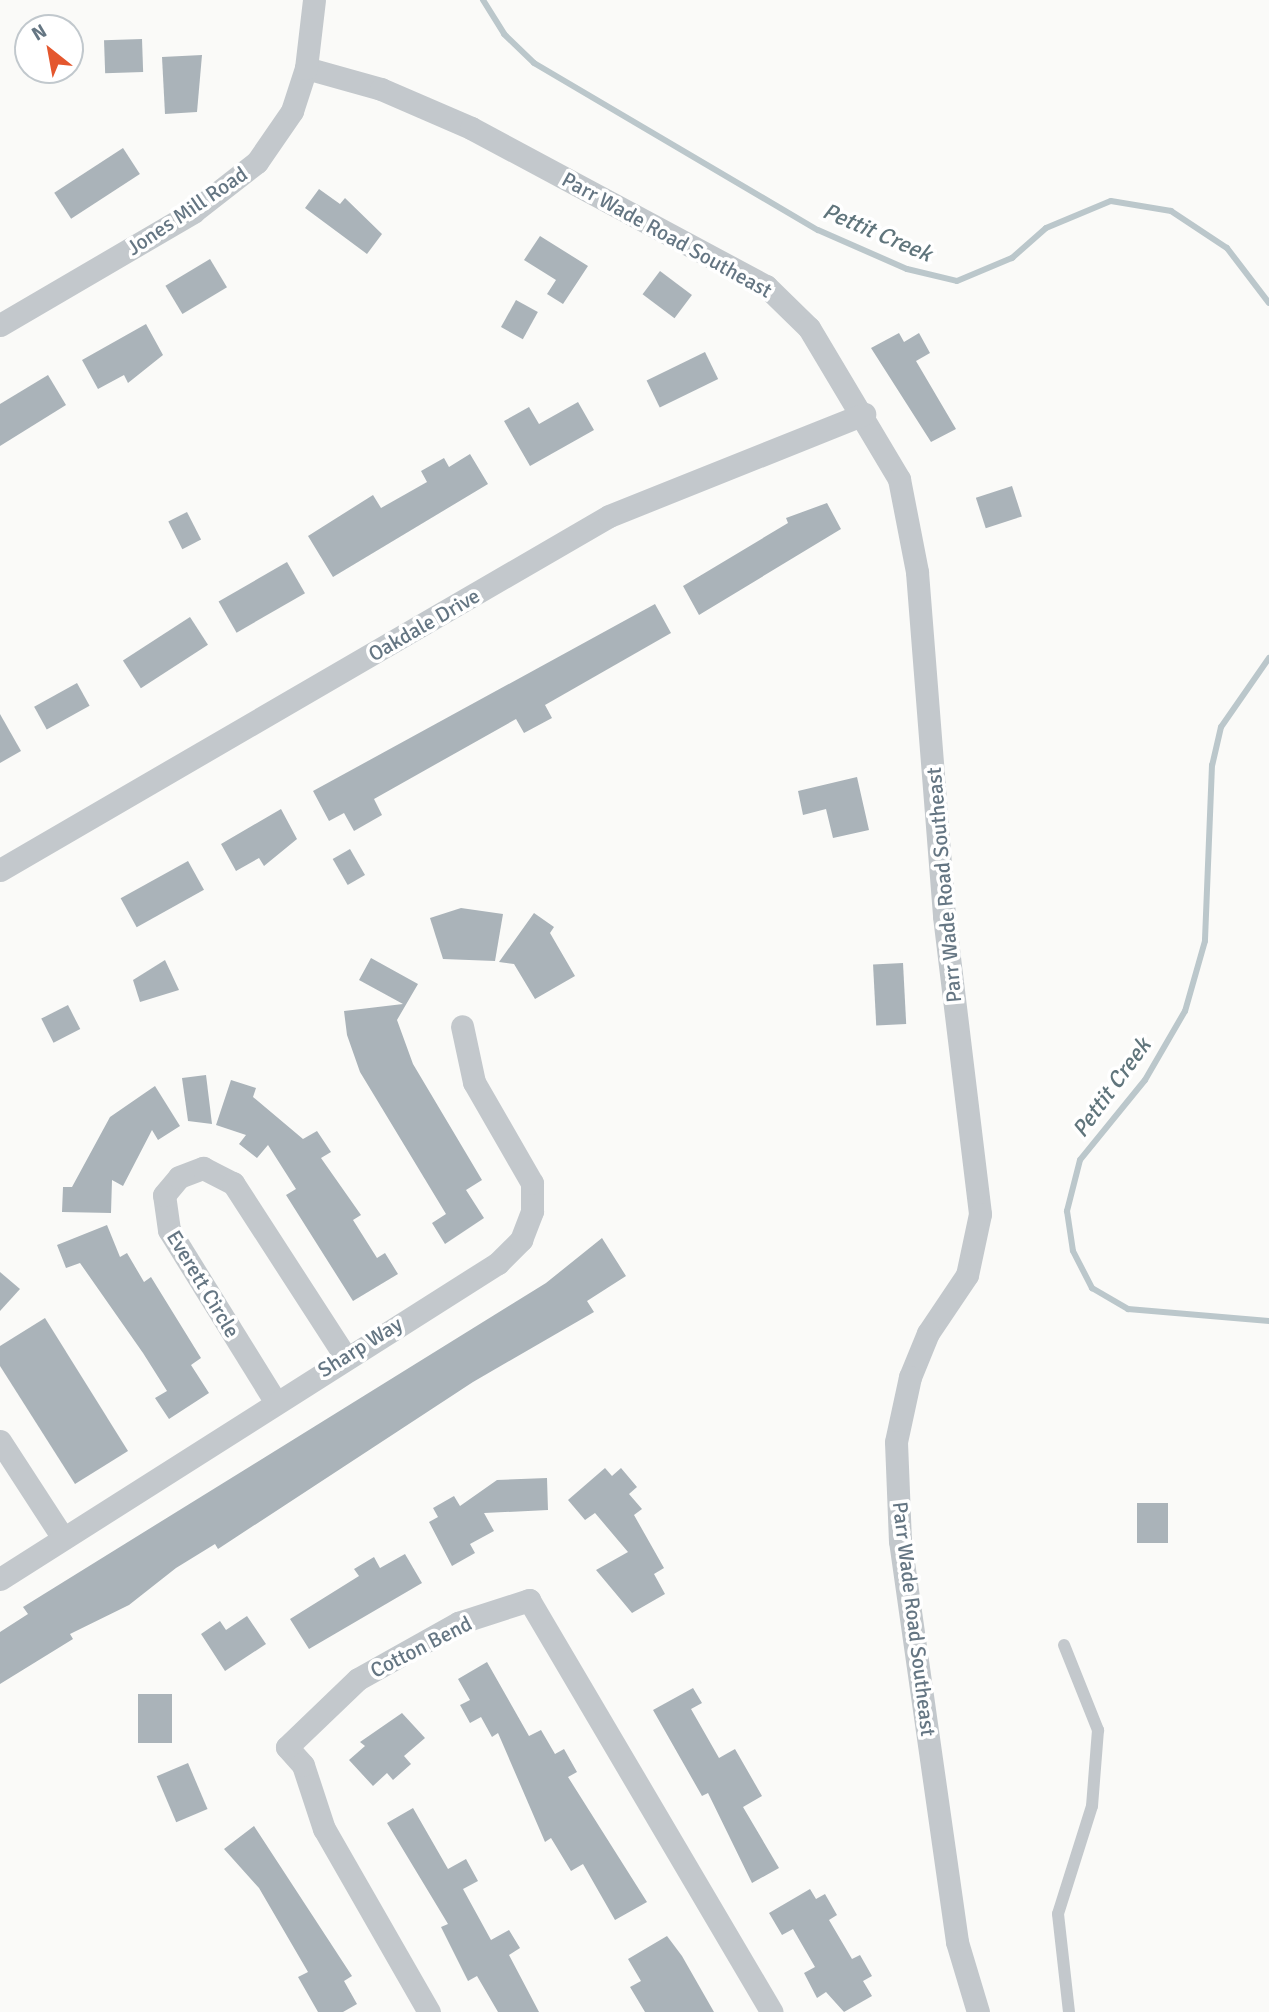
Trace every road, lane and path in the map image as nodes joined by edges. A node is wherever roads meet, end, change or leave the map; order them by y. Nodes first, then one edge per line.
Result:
1 (314, 0) edge
2 (306, 68) junction
3 (0, 325) edge
4 (864, 414) junction
5 (0, 870) edge
6 (462, 1026) dead end
7 (345, 1356) junction
8 (275, 1401) junction
9 (0, 1441) edge
10 (63, 1538) junction
11 (0, 1579) edge
12 (1065, 1645) dead end
13 (429, 2012) edge
14 (772, 2012) edge
15 (978, 2012) edge
16 (1069, 2012) edge

1 - 2 street, Jones Mill Road
2 - 3 street, Jones Mill Road
2 - 4 street, Parr Wade Road Southeast
4 - 5 street, Oakdale Drive
4 - 15 street, Parr Wade Road Southeast
6 - 7 street, Sharp Way
7 - 8 street, Sharp Way
7 - 8 street, Everett Circle
8 - 10 street, Sharp Way
9 - 10 street
10 - 11 street, Sharp Way
12 - 16 lane
13 - 14 street, Cotton Bend

